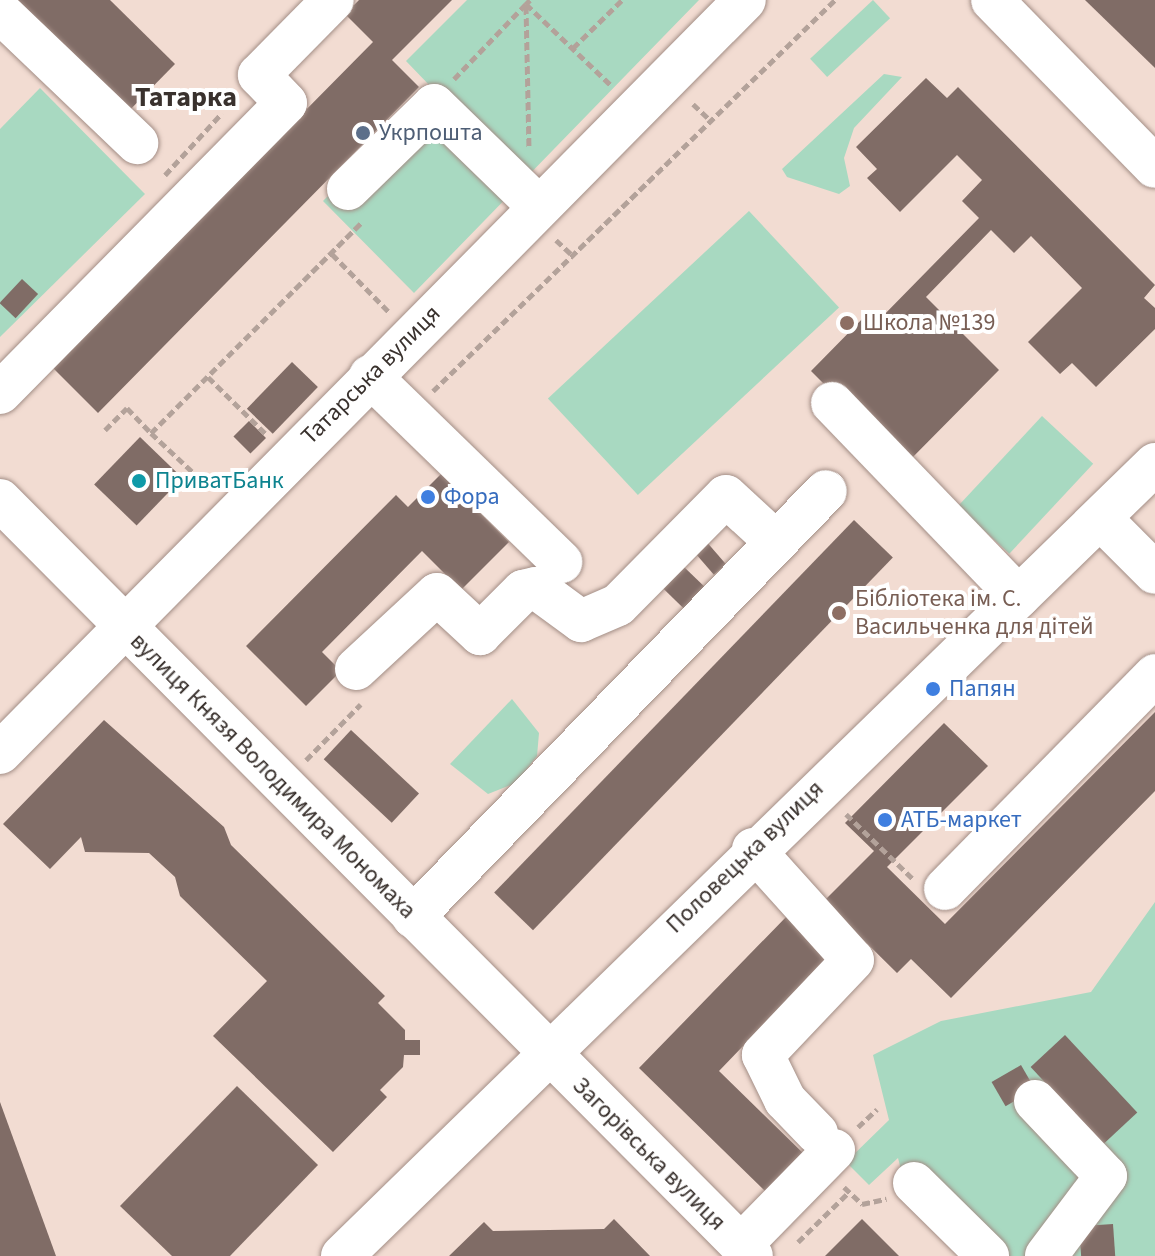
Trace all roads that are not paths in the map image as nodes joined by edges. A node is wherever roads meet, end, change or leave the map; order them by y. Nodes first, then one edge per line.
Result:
1 (333, 0) edge
2 (745, 0) edge
3 (992, 0) edge
4 (0, 12) edge
5 (137, 143) dead end
6 (1155, 167) edge
7 (348, 189) road end
8 (545, 221) junction
9 (370, 376) junction
10 (0, 393) edge
11 (832, 403) dead end
12 (1155, 464) edge
13 (826, 491) dead end
14 (0, 500) edge
15 (1101, 519) junction
16 (775, 541) junction
17 (561, 562) dead end
18 (1155, 573) edge
19 (1019, 597) junction
20 (126, 627) junction
21 (356, 669) dead end
22 (1155, 675) edge
23 (0, 753) edge
24 (753, 849) junction
25 (928, 884) road end
26 (413, 917) junction
27 (547, 1051) junction
28 (1035, 1101) dead end
29 (896, 1193) road end
30 (759, 1252) edge
31 (342, 1256) edge
32 (988, 1256) edge
33 (1046, 1256) edge

1 - 10 street
2 - 8 street, Татарська вулиця
3 - 6 street
4 - 5 street
7 - 8 street
8 - 9 street, Татарська вулиця
9 - 17 street
9 - 20 street, Татарська вулиця
11 - 19 street
12 - 15 street, Половецька вулиця
13 - 16 street
14 - 20 street, вулиця Князя Володимира Мономаха
15 - 18 street
15 - 19 street, Половецька вулиця
16 - 21 street
16 - 26 street
19 - 24 street, Половецька вулиця
20 - 23 street, Татарська вулиця
20 - 26 street, вулиця Князя Володимира Мономаха
22 - 25 street
24 - 27 street, Половецька вулиця
24 - 30 street
26 - 27 street, вулиця Князя Володимира Мономаха
27 - 30 street, Загорівська вулиця
27 - 31 street, Половецька вулиця
28 - 33 street
29 - 32 street

